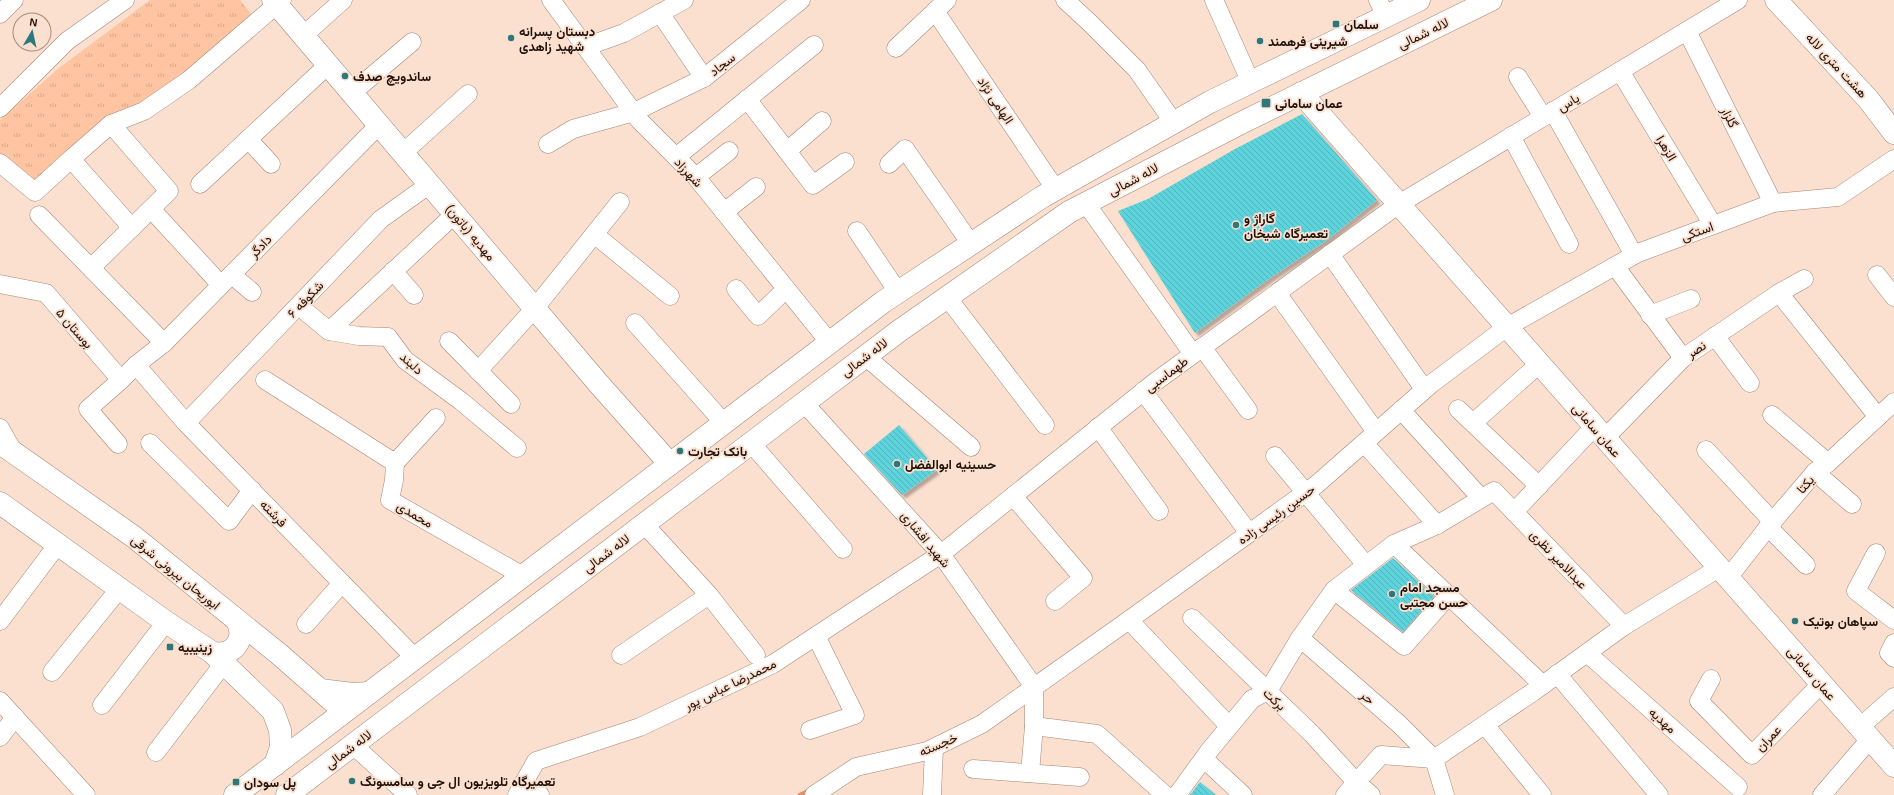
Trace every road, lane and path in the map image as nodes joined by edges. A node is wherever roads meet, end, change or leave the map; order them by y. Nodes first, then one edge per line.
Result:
1 (14, 0) edge
2 (125, 0) edge
3 (343, 0) edge
4 (550, 0) edge
5 (684, 0) edge
6 (801, 0) edge
7 (1065, 0) edge
8 (1214, 0) edge
9 (1419, 0) edge
10 (1491, 0) edge
11 (1738, 0) edge
12 (1776, 0) edge
13 (277, 1) edge
14 (941, 6) edge
15 (1382, 8) edge
16 (660, 13) junction
17 (0, 14) edge
18 (1687, 31) junction
19 (304, 35) junction
20 (412, 42) dead end
21 (814, 44) dead end
22 (586, 47) junction
23 (896, 48) dead end
24 (329, 64) junction
25 (1620, 71) junction
26 (1518, 77) dead end
27 (704, 78) junction
28 (1251, 82) junction
29 (353, 92) junction
30 (1301, 93) junction
31 (468, 94) dead end
32 (747, 99) junction
33 (0, 108) edge
34 (634, 112) junction
35 (1548, 114) junction
36 (822, 121) dead end
37 (1174, 123) junction
38 (111, 124) junction
39 (380, 124) junction
40 (1894, 133) edge
41 (1511, 136) junction
42 (248, 139) junction
43 (548, 144) dead end
44 (729, 151) dead end
45 (787, 151) junction
46 (404, 152) junction
47 (676, 157) junction
48 (71, 159) junction
49 (1894, 159) edge
50 (845, 162) dead end
51 (0, 163) edge
52 (271, 164) dead end
53 (889, 164) dead end
54 (696, 177) junction
55 (200, 184) dead end
56 (430, 184) junction
57 (756, 187) dead end
58 (1056, 190) junction
59 (620, 202) dead end
60 (1773, 203) junction
61 (1399, 204) junction
62 (152, 210) junction
63 (724, 212) junction
64 (1092, 212) dead end
65 (455, 214) junction
66 (39, 215) dead end
67 (1713, 225) junction
68 (132, 228) junction
69 (856, 231) dead end
70 (594, 234) junction
71 (971, 244) junction
72 (1569, 244) dead end
73 (1330, 254) junction
74 (1634, 255) junction
75 (1615, 266) junction
76 (91, 268) junction
77 (394, 271) junction
78 (1877, 275) dead end
79 (1804, 279) dead end
80 (227, 280) junction
81 (0, 284) edge
82 (736, 289) dead end
83 (786, 289) junction
84 (252, 292) dead end
85 (898, 292) junction
86 (1277, 292) junction
87 (1779, 293) junction
88 (414, 295) dead end
89 (670, 296) dead end
90 (947, 297) junction
91 (1894, 298) edge
92 (1691, 299) dead end
93 (299, 306) junction
94 (535, 308) junction
95 (873, 310) junction
96 (1650, 315) junction
97 (636, 323) dead end
98 (1507, 327) junction
99 (329, 331) junction
100 (1715, 336) junction
101 (889, 338) junction
102 (449, 341) dead end
103 (164, 343) junction
104 (830, 343) junction
105 (1198, 351) junction
106 (865, 356) junction
107 (1683, 358) junction
108 (1539, 364) junction
109 (136, 365) junction
110 (478, 371) junction
111 (121, 380) junction
112 (265, 380) dead end
113 (1750, 383) dead end
114 (1424, 389) junction
115 (1143, 392) junction
116 (1894, 402) edge
117 (804, 403) junction
118 (510, 404) dead end
119 (1458, 409) dead end
120 (1248, 410) dead end
121 (1401, 410) junction
122 (1772, 415) dead end
123 (1878, 417) junction
124 (436, 418) dead end
125 (186, 423) junction
126 (724, 423) junction
127 (1473, 423) junction
128 (1045, 425) dead end
129 (1098, 427) junction
130 (0, 428) edge
131 (1600, 432) junction
132 (1370, 437) junction
133 (150, 443) dead end
134 (751, 443) junction
135 (118, 444) dead end
136 (971, 447) dead end
137 (7, 448) edge
138 (517, 448) dead end
139 (1706, 450) dead end
140 (1275, 456) dead end
141 (395, 464) junction
142 (670, 464) junction
143 (1821, 468) junction
144 (1539, 486) junction
145 (252, 490) junction
146 (1306, 492) junction
147 (1488, 495) junction
148 (1013, 496) junction
149 (0, 503) edge
150 (1852, 504) dead end
151 (1159, 511) dead end
152 (1514, 512) junction
153 (644, 524) junction
154 (1770, 524) junction
155 (1437, 525) junction
156 (1249, 533) junction
157 (58, 544) junction
158 (1394, 544) junction
159 (844, 549) dead end
160 (1876, 553) dead end
161 (941, 554) junction
162 (1366, 565) junction
163 (1806, 565) dead end
164 (1724, 573) junction
165 (523, 576) junction
166 (342, 583) junction
167 (120, 588) junction
168 (1334, 590) junction
169 (709, 595) junction
170 (1449, 595) junction
171 (1055, 601) dead end
172 (1192, 618) dead end
173 (1129, 620) junction
174 (1894, 620) edge
175 (0, 621) edge
176 (237, 621) junction
177 (166, 622) junction
178 (306, 624) dead end
179 (1624, 626) junction
180 (816, 636) junction
181 (1300, 638) junction
182 (1894, 643) edge
183 (1587, 653) junction
184 (621, 655) dead end
185 (756, 655) dead end
186 (219, 658) junction
187 (415, 658) junction
188 (1894, 658) edge
189 (52, 672) dead end
190 (1557, 674) junction
191 (1711, 679) dead end
192 (1821, 684) junction
193 (1543, 685) junction
194 (1034, 687) junction
195 (320, 690) junction
196 (1268, 691) junction
197 (369, 693) junction
198 (1894, 696) edge
199 (0, 701) edge
200 (102, 705) dead end
201 (344, 711) junction
202 (15, 718) junction
203 (1485, 725) junction
204 (1034, 726) junction
205 (1229, 726) junction
206 (810, 730) dead end
207 (1865, 733) junction
208 (0, 737) edge
209 (353, 745) junction
210 (934, 748) junction
211 (156, 752) dead end
212 (1204, 758) junction
213 (1434, 759) junction
214 (275, 765) junction
215 (1894, 766) edge
216 (973, 769) dead end
217 (1030, 773) junction
218 (1080, 776) dead end
219 (1738, 787) dead end
220 (1350, 789) edge
221 (520, 790) edge
222 (86, 795) edge
223 (234, 795) edge
224 (287, 795) edge
225 (408, 795) edge
226 (540, 795) edge
227 (814, 795) edge
228 (932, 795) edge
229 (1165, 795) edge
230 (1177, 795) edge
231 (1243, 795) edge
232 (1371, 795) edge
233 (1445, 795) edge
234 (1542, 795) edge
235 (1659, 795) edge
236 (1822, 795) edge

1 - 17 street
2 - 33 street
3 - 19 street
4 - 22 street, شهرزاد
5 - 16 street
6 - 27 street, سجاد
7 - 37 street
8 - 28 street
9 - 15 main road
10 - 30 main road, لاله شمالی
11 - 18 street, یاس
12 - 40 main road, هشت متری لاله
13 - 19 main road, مهدیه (باتون)
13 - 38 street
14 - 23 street
14 - 58 street, الهامی نژاد
15 - 28 main road
16 - 22 street
16 - 27 street
18 - 25 street, یاس
18 - 60 street, گلزار
19 - 24 main road, مهدیه (باتون)
20 - 29 street
21 - 32 street
22 - 34 street, شهرزاد
24 - 29 main road, مهدیه (باتون)
24 - 42 street
25 - 35 street, یاس
25 - 67 street, الزهرا
26 - 35 street
27 - 34 street, سجاد
28 - 37 main road
29 - 39 main road, مهدیه (باتون)
30 - 61 main road, عمان سامانی
30 - 90 main road, لاله شمالی
31 - 46 street
32 - 45 street
32 - 47 street
34 - 43 street, سجاد
34 - 47 street, شهرزاد
35 - 41 street, یاس
35 - 74 street
36 - 45 street
37 - 58 main road
38 - 48 street
38 - 62 street
39 - 46 main road, مهدیه (باتون)
39 - 80 street, دادگر
41 - 61 street, یاس
41 - 72 street
42 - 52 street
42 - 55 street
44 - 54 street
45 - 50 street
46 - 56 main road, مهدیه (باتون)
47 - 54 street, شهرزاد
48 - 51 street
48 - 68 street
49 - 60 street, استکی
53 - 71 street
54 - 63 street, شهرزاد
56 - 65 main road, مهدیه (باتون)
56 - 93 street, شکوفه ۶
57 - 63 street
58 - 71 main road
59 - 70 street
60 - 67 street, استکی
61 - 73 street, طهماسبی
61 - 98 main road, عمان سامانی
62 - 68 street
62 - 80 street
63 - 83 street, شهرزاد
64 - 105 street
65 - 77 street
65 - 94 main road, مهدیه (باتون)
66 - 76 street
67 - 74 street, استکی
68 - 76 street
69 - 85 street
70 - 89 street
70 - 94 street
71 - 85 main road
73 - 86 street, طهماسبی
73 - 114 street
74 - 75 street, استکی
75 - 96 street
75 - 98 street, استکی
76 - 103 street
77 - 88 street
77 - 99 street
78 - 91 street
79 - 87 street, نصر
80 - 84 street
80 - 103 street, دادگر
81 - 111 street, بوستان ۵
82 - 83 street
83 - 104 street, شهرزاد
85 - 95 main road
86 - 105 street, طهماسبی
86 - 132 street
87 - 100 street, نصر
87 - 123 street
90 - 101 main road, لاله شمالی
90 - 128 street
92 - 96 street
93 - 99 street
93 - 125 street, شکوفه ۶
94 - 110 street
94 - 142 main road, مهدیه (باتون)
95 - 101 main road
95 - 104 main road
96 - 107 street
97 - 126 street
98 - 108 main road, عمان سامانی
98 - 114 street, حسین رئیسی زاده
99 - 138 street, دلبند
100 - 107 street, نصر
100 - 113 street
101 - 106 main road, لاله شمالی
102 - 110 street
103 - 109 street, دادگر
104 - 126 main road
105 - 115 street, طهماسبی
105 - 120 street
106 - 117 main road, لاله شمالی
106 - 136 street
107 - 131 street, نصر
108 - 127 street
108 - 131 main road, عمان سامانی
109 - 111 street
109 - 125 street, فرشته
110 - 118 street
111 - 135 street
112 - 141 street
114 - 121 street, حسین رئیسی زاده
115 - 129 street, طهماسبی
115 - 156 street
116 - 123 street, یکتا
117 - 134 main road, لاله شمالی
117 - 161 street, شهید افشاری
119 - 127 street
121 - 132 street, حسین رئیسی زاده
121 - 147 street, عبدالامیر نظری
122 - 143 street
123 - 143 street, یکتا
124 - 141 street
125 - 145 street, فرشته
126 - 142 main road
127 - 144 street
129 - 148 street, طهماسبی
129 - 151 street
130 - 137 street
131 - 144 street, نصر
131 - 164 main road, عمان سامانی
132 - 146 street, حسین رئیسی زاده
132 - 155 street
133 - 145 street
134 - 153 main road, لاله شمالی
134 - 159 street
137 - 176 main road, ابوریحان بیرونی شرقی
139 - 154 street
140 - 146 street
141 - 165 street, محمدی
142 - 165 main road
143 - 150 street
143 - 154 street, یکتا
144 - 152 street, نصر
145 - 166 street, فرشته
146 - 156 street, حسین رئیسی زاده
146 - 162 street
147 - 152 street, عبدالامیر نظری
147 - 155 street
148 - 161 street, طهماسبی
148 - 171 street
149 - 157 main road
152 - 179 street, عبدالامیر نظری
153 - 169 street
153 - 209 main road, لاله شمالی
154 - 163 street
154 - 164 street, یکتا
155 - 158 street
156 - 173 street, حسین رئیسی زاده
157 - 167 main road
157 - 175 street
158 - 162 street
158 - 170 street
160 - 174 street
161 - 180 street, محمدرضا عباس پور
161 - 194 street, شهید افشاری
162 - 168 street
164 - 179 street
164 - 192 main road, عمان سامانی
165 - 187 main road
166 - 178 street
166 - 187 street, فرشته
167 - 177 main road
167 - 189 street
168 - 170 street
168 - 181 street
169 - 184 street
169 - 185 street
170 - 193 street
172 - 196 street, برکت
173 - 194 street, حسین رئیسی زاده
173 - 205 street
176 - 186 main road
176 - 195 main road, ابوریحان بیرونی شرقی
177 - 186 main road
177 - 200 street
179 - 183 street
180 - 206 street
180 - 221 street, محمدرضا عباس پور
181 - 196 street
181 - 213 street, حر
182 - 188 street
183 - 190 street
183 - 219 street, مهدیه
186 - 211 street
186 - 214 main road
187 - 197 main road
190 - 193 street
190 - 235 street
191 - 192 street, عمران
192 - 207 main road, عمان سامانی
193 - 203 street
194 - 204 street
194 - 210 street, خجسته
195 - 197 main road
195 - 201 main road, ابوریحان بیرونی شرقی
196 - 205 street
196 - 220 street, برکت
197 - 201 main road
198 - 207 street
199 - 202 street
201 - 214 main road
202 - 208 street
202 - 222 street
203 - 213 street
203 - 234 street
204 - 217 street
204 - 229 street
205 - 212 street
207 - 215 main road, عمان سامانی
207 - 236 street
209 - 224 main road, لاله شمالی
209 - 225 street
210 - 227 street, خجسته
210 - 228 street
212 - 230 street
212 - 231 street
213 - 220 street
213 - 233 street
214 - 223 main road
216 - 217 street
217 - 218 street
220 - 232 street, برکت
221 - 226 street

